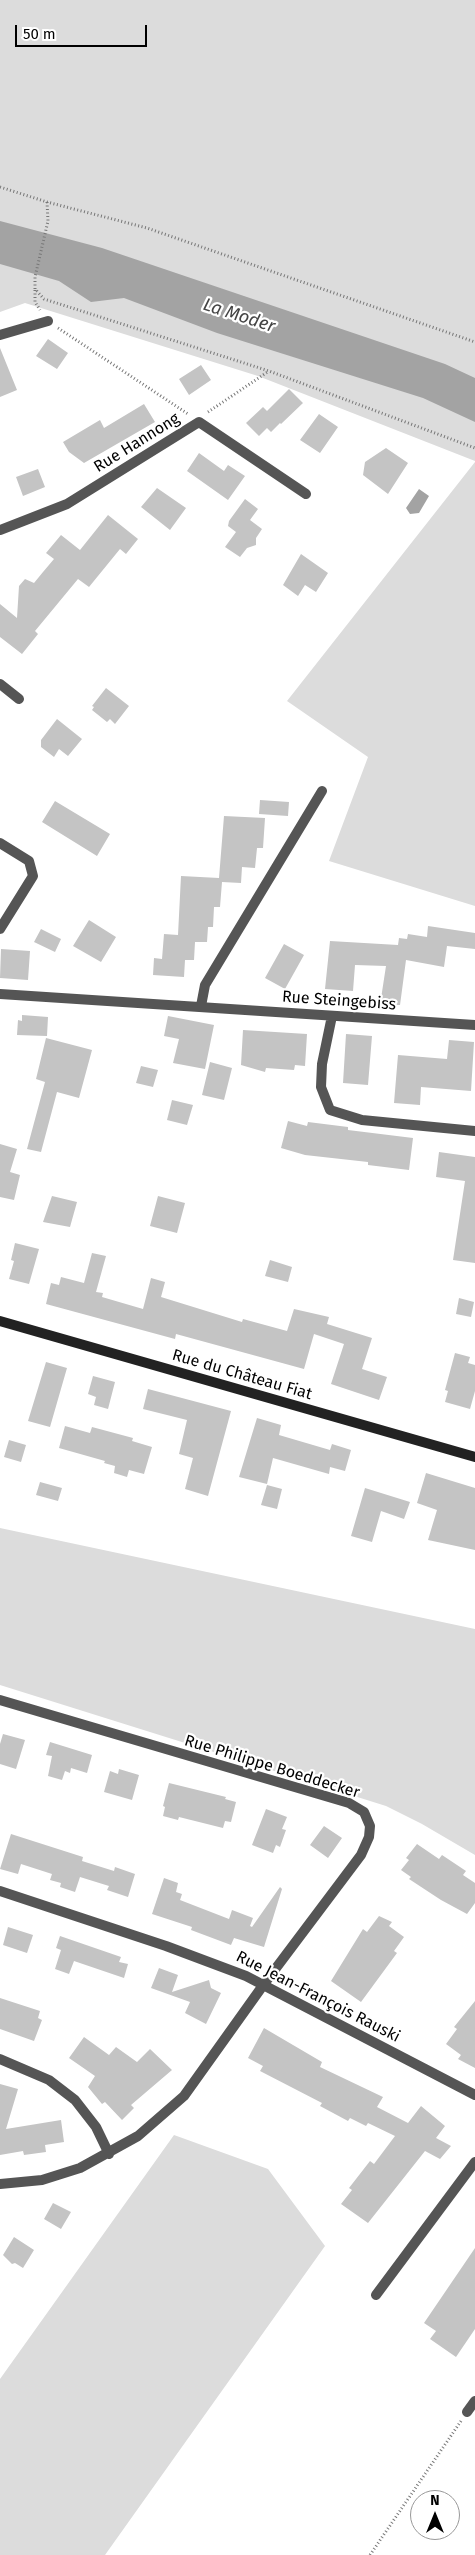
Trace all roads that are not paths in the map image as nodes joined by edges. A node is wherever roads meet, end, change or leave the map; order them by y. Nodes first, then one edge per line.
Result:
1 (48, 321) road end
2 (0, 335) edge
3 (306, 494) dead end
4 (0, 530) edge
5 (0, 684) edge
6 (19, 698) dead end
7 (322, 790) dead end
8 (0, 844) edge
9 (0, 929) edge
10 (0, 994) edge
11 (201, 1006) junction
12 (332, 1016) junction
13 (475, 1025) edge
14 (475, 1131) edge
15 (0, 1321) edge
16 (475, 1457) edge
17 (0, 1700) edge
18 (0, 1891) edge
19 (264, 1984) junction
20 (0, 2059) edge
21 (475, 2094) edge
22 (109, 2154) junction
23 (475, 2162) edge
24 (1, 2186) edge
25 (376, 2295) dead end
26 (475, 2401) edge
27 (467, 2412) road end

1 - 2 street
3 - 4 street, Rue Hannong
5 - 6 street
7 - 11 street
8 - 9 street
10 - 11 street, Rue Steingebiss
11 - 12 street, Rue Steingebiss
12 - 13 street, Rue Steingebiss
12 - 14 street
15 - 16 street, Rue du Château Fiat
17 - 19 street, Rue Philippe Boeddecker
18 - 19 street, Rue Jean-François Rauski
19 - 21 street, Rue Jean-François Rauski
19 - 22 street, Rue Philippe Boeddecker
20 - 22 street
22 - 24 street, Rue Philippe Boeddecker
23 - 25 street
26 - 27 street

